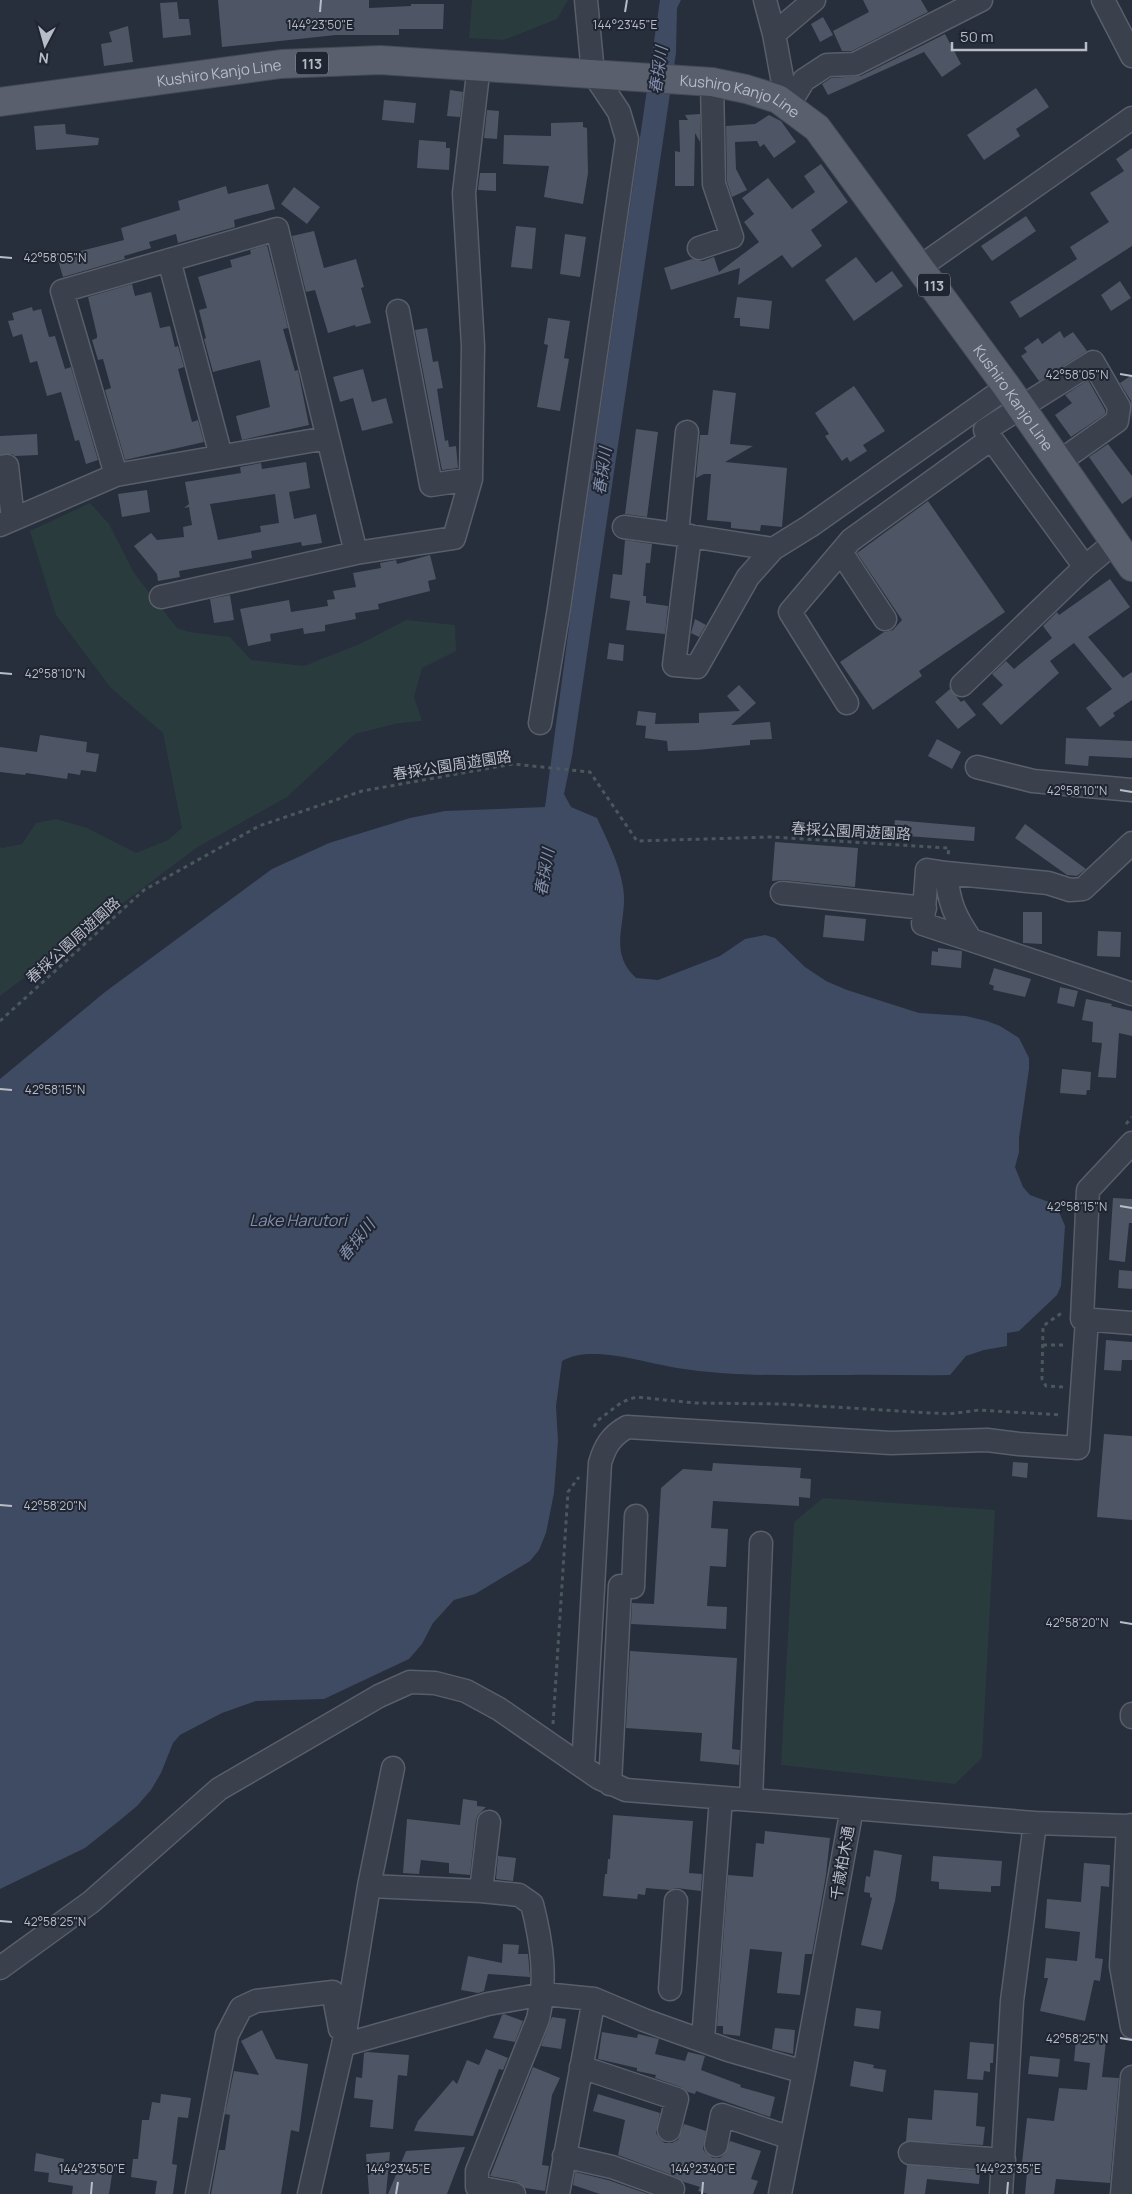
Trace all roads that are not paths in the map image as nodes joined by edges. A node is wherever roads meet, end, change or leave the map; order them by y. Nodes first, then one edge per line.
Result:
1 (586, 0) edge
2 (765, 0) edge
3 (814, 0) edge
4 (981, 0) edge
5 (1103, 0) edge
6 (774, 34) junction
7 (1132, 56) edge
8 (480, 65) junction
9 (594, 73) junction
10 (712, 82) junction
11 (0, 102) edge
12 (783, 102) junction
13 (1132, 118) edge
14 (699, 248) dead end
15 (169, 260) junction
16 (920, 267) junction
17 (398, 311) dead end
18 (1014, 397) junction
19 (687, 432) dead end
20 (328, 438) junction
21 (991, 439) junction
22 (221, 456) junction
23 (1060, 462) junction
24 (0, 467) edge
25 (116, 475) junction
26 (470, 479) junction
27 (6, 522) edge
28 (624, 527) dead end
29 (683, 535) junction
30 (1115, 542) junction
31 (774, 549) junction
32 (841, 552) junction
33 (356, 553) junction
34 (1085, 567) junction
35 (1132, 567) edge
36 (161, 597) dead end
37 (885, 618) dead end
38 (962, 685) dead end
39 (847, 704) dead end
40 (540, 723) dead end
41 (977, 766) dead end
42 (1132, 790) edge
43 (1132, 843) edge
44 (946, 873) junction
45 (782, 892) dead end
46 (925, 908) junction
47 (971, 940) junction
48 (1132, 994) edge
49 (1129, 1134) edge
50 (1077, 1318) junction
51 (1132, 1323) edge
52 (636, 1516) dead end
53 (761, 1543) dead end
54 (583, 1767) junction
55 (393, 1768) dead end
56 (610, 1784) junction
57 (721, 1798) junction
58 (752, 1800) junction
59 (852, 1808) junction
60 (489, 1822) dead end
61 (1036, 1823) junction
62 (1130, 1826) edge
63 (369, 1886) junction
64 (481, 1891) junction
65 (676, 1901) dead end
66 (673, 1944) junction
67 (710, 1946) junction
68 (0, 1968) edge
69 (670, 1988) dead end
70 (544, 1994) junction
71 (594, 1999) junction
72 (1132, 2027) edge
73 (702, 2040) junction
74 (343, 2045) junction
75 (581, 2067) junction
76 (804, 2072) junction
77 (1132, 2076) edge
78 (669, 2130) dead end
79 (791, 2138) junction
80 (716, 2144) dead end
81 (910, 2153) dead end
82 (564, 2156) junction
83 (1004, 2160) junction
84 (673, 2189) dead end
85 (197, 2194) edge
86 (309, 2194) edge
87 (514, 2194) edge
88 (558, 2194) edge
89 (780, 2194) edge
90 (1001, 2194) edge
91 (1122, 2194) edge

1 - 9 street
2 - 6 street
3 - 6 street
4 - 12 street
5 - 7 street
6 - 12 street
8 - 9 main road, Kushiro Kanjo Line / 113
8 - 11 main road, Kushiro Kanjo Line / 113
8 - 26 street
9 - 10 main road, Kushiro Kanjo Line / 113
9 - 40 street
10 - 12 main road, Kushiro Kanjo Line / 113
10 - 14 street
12 - 16 main road, Kushiro Kanjo Line / 113
13 - 16 street
15 - 20 street
15 - 22 street
15 - 25 street
16 - 18 main road, Kushiro Kanjo Line / 113
17 - 26 street
18 - 21 street
18 - 23 main road, Kushiro Kanjo Line / 113
18 - 23 street
18 - 31 street
19 - 29 street
20 - 22 street
20 - 33 street
21 - 32 street
21 - 34 street
22 - 25 street
23 - 30 main road, Kushiro Kanjo Line / 113
24 - 27 street
25 - 27 street
26 - 33 street
28 - 29 street
29 - 31 street
29 - 31 street
30 - 34 street
30 - 35 main road, Kushiro Kanjo Line / 113
32 - 37 street
32 - 39 street
33 - 36 street
34 - 38 street
41 - 42 street
43 - 44 street
44 - 46 street
44 - 47 street
45 - 46 street
46 - 47 street
47 - 48 street
49 - 50 street
50 - 51 street
50 - 54 street
52 - 56 street
53 - 58 street
54 - 56 street
54 - 68 street
55 - 63 street
56 - 57 street
57 - 58 street
57 - 67 street
58 - 59 street
59 - 61 street, 千歳柏木通
59 - 76 street, 千歳柏木通
60 - 64 street
61 - 62 street, 千歳柏木通
61 - 83 street
62 - 72 street
63 - 64 street
63 - 74 street
64 - 70 street
65 - 66 street
66 - 67 street
66 - 69 street
67 - 73 street
70 - 71 street
70 - 74 street
70 - 87 street
71 - 73 street
71 - 75 street
73 - 76 street
74 - 85 street
74 - 86 street
75 - 78 street
75 - 82 street
76 - 79 street, 千歳柏木通
77 - 91 street
79 - 80 street
79 - 89 street, 千歳柏木通
81 - 83 street
82 - 84 street
82 - 88 street
83 - 90 street

